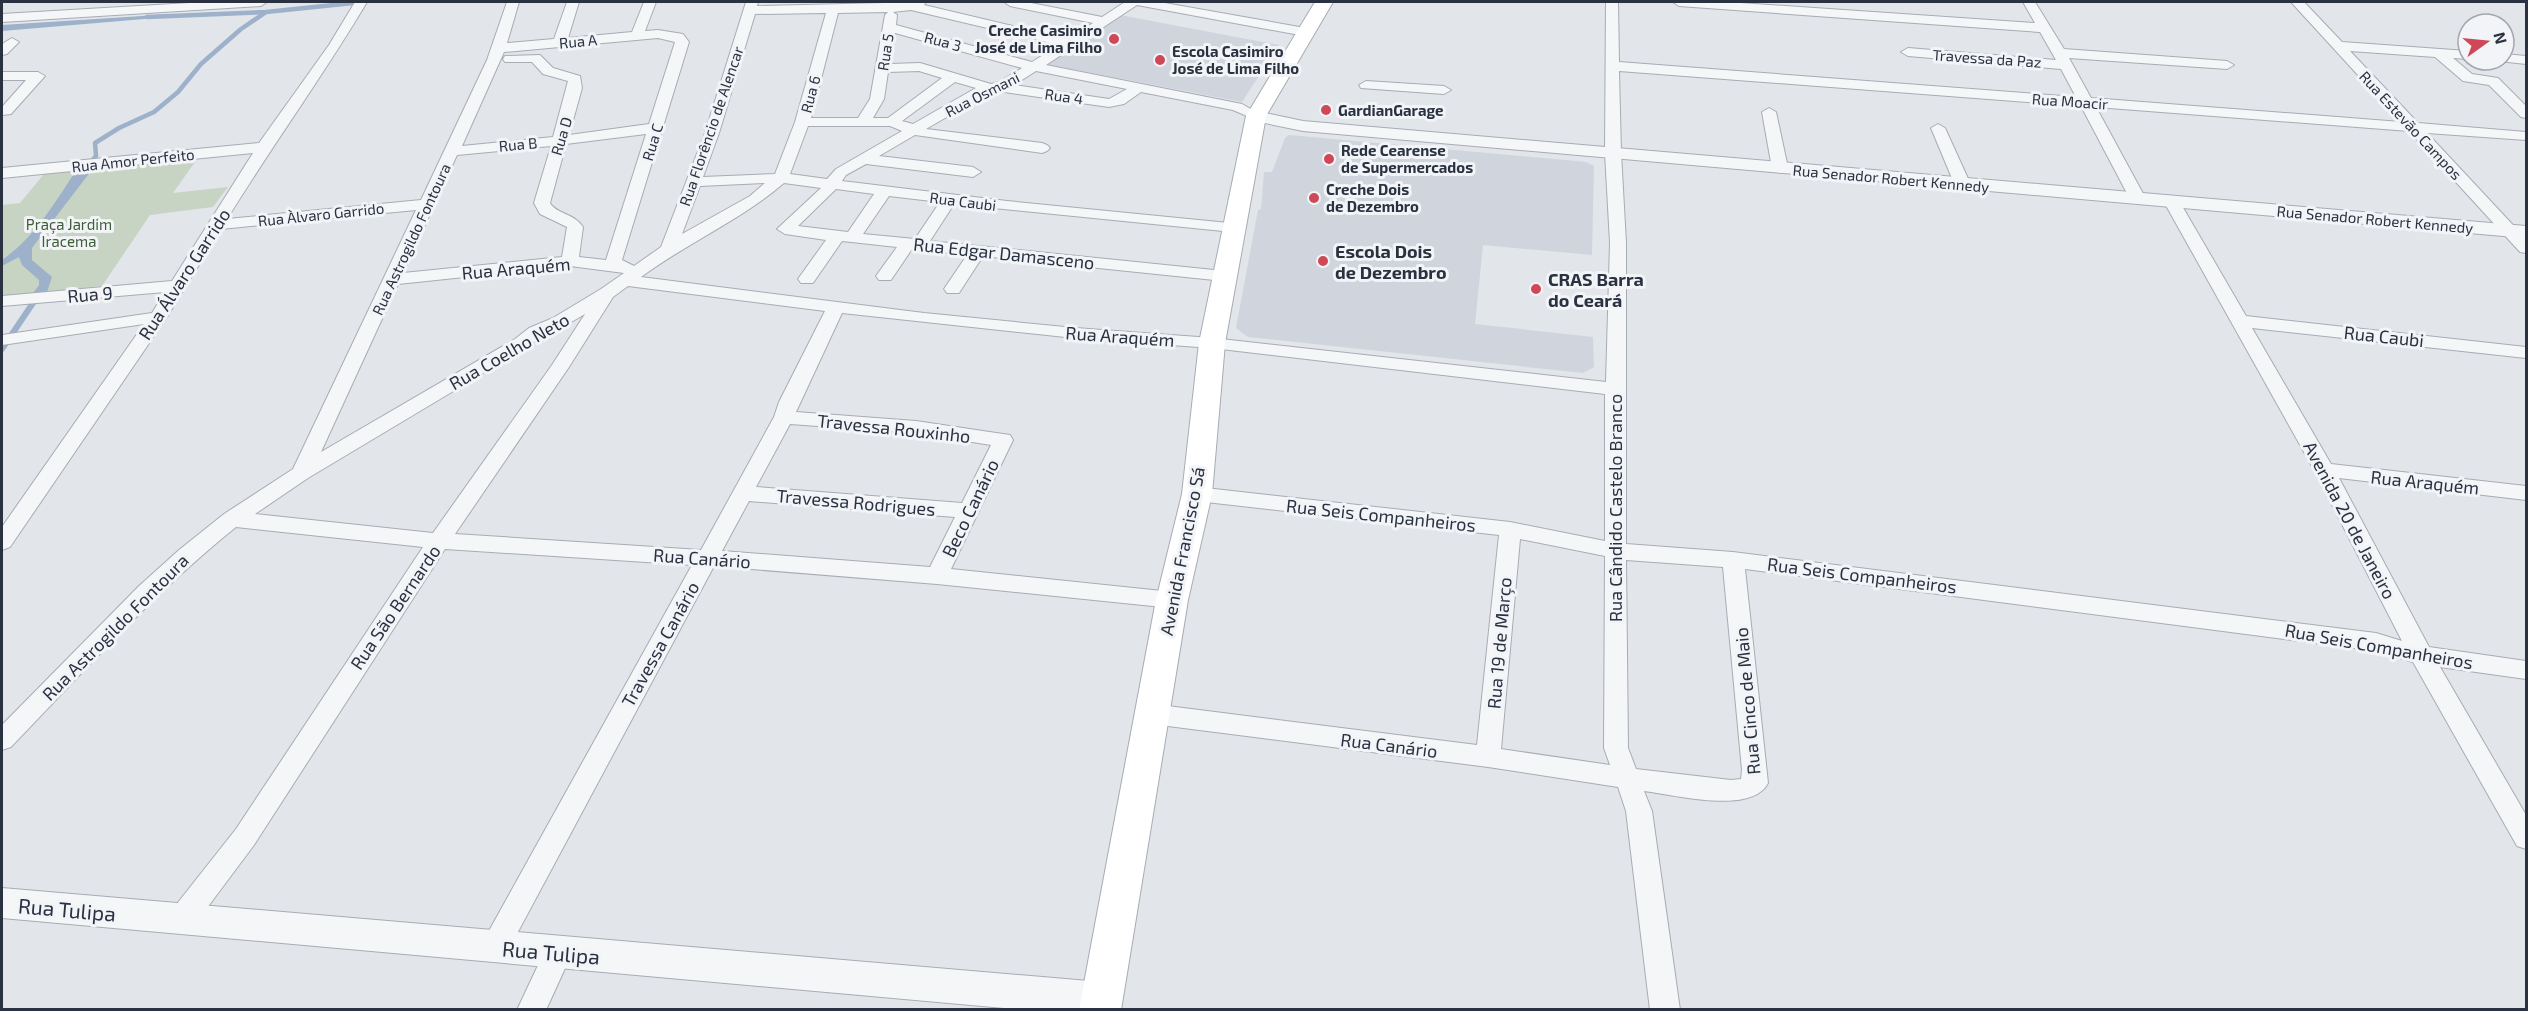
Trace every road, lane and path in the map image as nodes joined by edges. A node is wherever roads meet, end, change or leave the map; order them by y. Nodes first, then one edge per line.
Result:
1 (261, 2) edge
2 (513, 2) edge
3 (573, 2) edge
4 (650, 2) edge
5 (1010, 2) edge
6 (1133, 2) edge
7 (1141, 2) edge
8 (1324, 2) edge
9 (1612, 2) edge
10 (1679, 2) edge
11 (2029, 2) edge
12 (2297, 2) edge
13 (360, 4) edge
14 (915, 4) edge
15 (160, 6) edge
16 (750, 6) edge
17 (826, 6) edge
18 (892, 8) junction
19 (2, 18) edge
20 (1104, 21) junction
21 (889, 27) junction
22 (2044, 28) junction
23 (1305, 32) junction
24 (658, 34) joint
25 (637, 36) junction
26 (560, 42) junction
27 (1069, 43) junction
28 (2338, 46) junction
29 (1908, 52) dead end
30 (2439, 53) junction
31 (496, 54) junction
32 (2456, 54) edge
33 (2063, 59) junction
34 (2227, 65) dead end
35 (1614, 66) junction
36 (883, 68) junction
37 (1026, 71) junction
38 (2, 76) edge
39 (953, 77) junction
40 (1366, 85) dead end
41 (994, 87) junction
42 (1444, 90) dead end
43 (1134, 92) junction
44 (2086, 102) junction
45 (4, 111) edge
46 (1769, 112) dead end
47 (2526, 114) edge
48 (1256, 116) junction
49 (864, 120) junction
50 (802, 122) junction
51 (891, 122) junction
52 (2412, 126) junction
53 (656, 128) junction
54 (1938, 128) dead end
55 (915, 130) junction
56 (2526, 136) edge
57 (558, 141) junction
58 (264, 147) junction
59 (1042, 148) dead end
60 (452, 151) junction
61 (1613, 153) junction
62 (863, 159) junction
63 (1780, 168) junction
64 (973, 172) dead end
65 (2, 173) edge
66 (781, 178) junction
67 (693, 182) junction
68 (1962, 183) junction
69 (833, 185) junction
70 (884, 191) junction
71 (950, 199) junction
72 (2138, 199) junction
73 (2172, 202) junction
74 (426, 204) junction
75 (216, 225) junction
76 (1233, 227) junction
77 (785, 229) joint
78 (2518, 231) edge
79 (845, 237) junction
80 (913, 244) junction
81 (2526, 248) edge
82 (668, 249) junction
83 (978, 251) junction
84 (570, 261) junction
85 (627, 272) junction
86 (885, 276) dead end
87 (1224, 276) junction
88 (392, 279) junction
89 (807, 279) dead end
90 (179, 285) junction
91 (953, 290) dead end
92 (607, 293) junction
93 (2, 301) edge
94 (836, 307) junction
95 (158, 317) junction
96 (2241, 321) junction
97 (6, 340) edge
98 (1212, 343) junction
99 (2526, 352) edge
100 (1615, 389) junction
101 (784, 417) junction
102 (1003, 440) joint
103 (2324, 470) junction
104 (301, 473) junction
105 (743, 493) junction
106 (2526, 493) edge
107 (1197, 494) junction
108 (968, 511) junction
109 (232, 519) junction
110 (1510, 529) junction
111 (439, 541) junction
112 (2, 542) edge
113 (1615, 551) junction
114 (709, 558) junction
115 (1733, 560) junction
116 (937, 576) junction
117 (1172, 600) junction
118 (2421, 655) junction
119 (2526, 670) edge
120 (1152, 714) junction
121 (2, 739) edge
122 (1488, 757) junction
123 (1626, 778) junction
124 (2517, 807) edge
125 (2526, 838) edge
126 (2, 903) edge
127 (182, 919) junction
128 (495, 947) junction
129 (558, 953) junction
130 (1101, 1004) edge
131 (531, 1010) edge
132 (1665, 1010) edge

1 - 15 street
2 - 31 street, Rua Astrogildo Fontoura
3 - 26 street
4 - 25 street
5 - 20 street
6 - 20 street, Rua Osmani
7 - 23 street
8 - 23 main road, Avenida Francisco Sá
9 - 35 street, Rua Cândido Castelo Branco
10 - 22 street
11 - 22 street
12 - 28 street, Rua Estevão Campos
13 - 58 street, Rua Álvaro Garrido
14 - 18 street, Rua 5
14 - 27 street, Rua 5
15 - 19 street
16 - 17 street
16 - 67 street, Rua Florêncio de Alencar
17 - 18 street
17 - 50 street, Rua 6
18 - 21 street, Rua 5
20 - 27 street, Rua Osmani
21 - 36 street, Rua 5
21 - 37 street, Rua 3
22 - 33 street
23 - 48 main road, Avenida Francisco Sá
24 - 25 street, Rua A
24 - 53 street, Rua C
25 - 26 street, Rua A
26 - 31 street, Rua A
27 - 37 street, Rua Osmani
28 - 30 street
28 - 52 street, Rua Estevão Campos
29 - 33 street, Travessa da Paz
30 - 32 street
30 - 47 street
31 - 57 street, Rua D
31 - 60 street, Rua Astrogildo Fontoura
33 - 34 street, Travessa da Paz
33 - 44 street
35 - 44 street, Rua Moacir
35 - 61 street, Rua Cândido Castelo Branco
36 - 39 street, Rua 4
36 - 49 street, Rua 5
37 - 41 street, Rua Osmani
37 - 43 street, Rua Senador Robert Kennedy
38 - 45 street
39 - 41 street, Rua 4
39 - 51 street
40 - 42 street
41 - 43 street, Rua 4
41 - 55 street, Rua Osmani
43 - 48 street, Rua Senador Robert Kennedy
44 - 52 street, Rua Moacir
44 - 72 street
46 - 63 street
48 - 61 street, Rua Senador Robert Kennedy
48 - 76 main road, Avenida Francisco Sá
49 - 50 street
49 - 51 street
50 - 66 street, Rua 6
51 - 55 street
52 - 56 street, Rua Moacir
52 - 78 street, Rua Estevão Campos
53 - 57 street, Rua B
53 - 85 street, Rua C
54 - 68 street
55 - 59 street
55 - 62 street, Rua Osmani
57 - 60 street, Rua B
57 - 84 street, Rua D
58 - 65 street, Rua Amor Perfeito
58 - 75 street, Rua Álvaro Garrido
60 - 74 street, Rua Astrogildo Fontoura
61 - 63 street, Rua Senador Robert Kennedy
61 - 100 street, Rua Cândido Castelo Branco
62 - 64 street
62 - 69 street, Rua Osmani
63 - 68 street, Rua Senador Robert Kennedy
66 - 67 street, Rua Caubi
66 - 69 street, Rua Caubi
66 - 82 street, Rua Coelho Neto
67 - 82 street, Rua Florêncio de Alencar
68 - 72 street, Rua Senador Robert Kennedy
69 - 70 street, Rua Caubi
69 - 77 street, Rua Osmani
70 - 71 street, Rua Caubi
70 - 79 street
71 - 76 street, Rua Caubi
71 - 80 street
72 - 73 street, Rua Senador Robert Kennedy
73 - 78 street, Rua Senador Robert Kennedy
73 - 96 street, Avenida 20 de Janeiro
74 - 75 street, Rua Àlvaro Garrido
74 - 88 street, Rua Astrogildo Fontoura
75 - 90 street, Rua Álvaro Garrido
76 - 87 main road, Avenida Francisco Sá
77 - 79 street, Rua Edgar Damasceno
78 - 81 street, Rua Estevão Campos
79 - 80 street, Rua Edgar Damasceno
79 - 89 street
80 - 83 street, Rua Edgar Damasceno
80 - 86 street
82 - 85 street, Rua Coelho Neto
83 - 87 street, Rua Edgar Damasceno
83 - 91 street
84 - 85 street, Rua Araquém
84 - 88 street, Rua Araquém
85 - 92 street, Rua Coelho Neto
85 - 94 street, Rua Araquém
87 - 98 main road, Avenida Francisco Sá
88 - 104 street, Rua Astrogildo Fontoura
90 - 93 street, Rua 9
90 - 95 street, Rua Álvaro Garrido
92 - 104 street, Rua Coelho Neto
92 - 111 street, Rua São Bernardo
94 - 98 street, Rua Araquém
94 - 101 street, Travessa Canário
95 - 97 street
95 - 112 street, Rua Álvaro Garrido
96 - 99 street, Rua Caubi
96 - 103 street, Avenida 20 de Janeiro
98 - 100 street, Rua Araquém
98 - 107 main road, Avenida Francisco Sá
100 - 113 street, Rua Cândido Castelo Branco
101 - 102 street, Travessa Rouxinho
101 - 105 street, Travessa Canário
102 - 108 street, Beco Canário
103 - 106 street, Rua Araquém
103 - 118 street, Avenida 20 de Janeiro
104 - 109 street, Rua Coelho Neto
105 - 108 street, Travessa Rodrigues
105 - 114 street, Travessa Canário
107 - 110 street, Rua Seis Companheiros
107 - 117 main road, Avenida Francisco Sá
108 - 116 street, Beco Canário
109 - 111 street, Rua Canário
109 - 121 street, Rua Astrogildo Fontoura
110 - 113 street, Rua Seis Companheiros
110 - 122 street, Rua 19 de Março
111 - 114 street, Rua Canário
111 - 127 street, Rua São Bernardo
113 - 115 street, Rua Seis Companheiros
113 - 123 street, Rua Cândido Castelo Branco
114 - 116 street, Rua Canário
114 - 128 street, Travessa Canário
115 - 118 street, Rua Seis Companheiros
115 - 123 street, Rua Cinco de Maio
116 - 117 street, Rua Canário
117 - 120 main road, Avenida Francisco Sá
118 - 119 street, Rua Seis Companheiros
118 - 124 street, Avenida 20 de Janeiro
120 - 122 street, Rua Canário
120 - 130 main road, Avenida Francisco Sá
122 - 123 street, Rua Canário
123 - 132 street, Rua Cândido Castelo Branco
124 - 125 street, Avenida 20 de Janeiro
126 - 127 street, Rua Tulipa
127 - 128 street, Rua Tulipa
128 - 129 street, Rua Tulipa
129 - 130 street, Rua Tulipa
129 - 131 street

